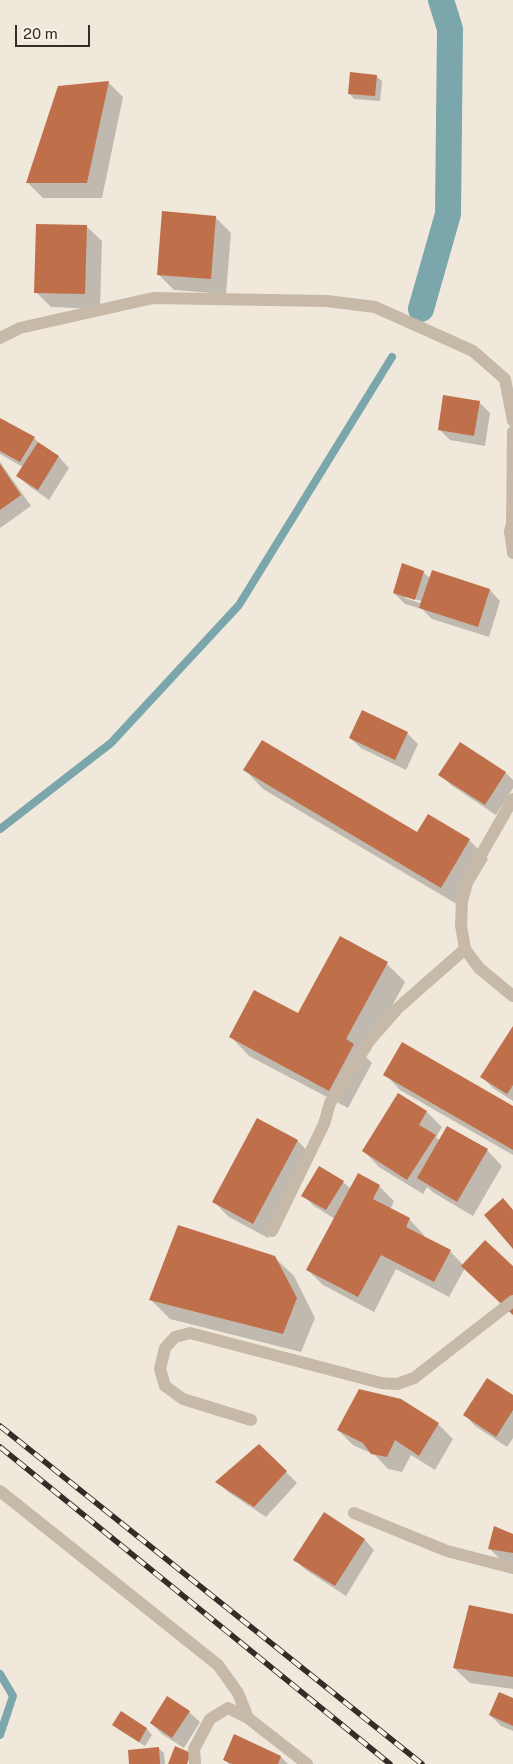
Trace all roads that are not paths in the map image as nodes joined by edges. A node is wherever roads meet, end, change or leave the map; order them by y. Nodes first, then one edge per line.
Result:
1 (0, 338) edge
2 (509, 378) edge
3 (513, 421) edge
4 (513, 432) edge
5 (512, 524) edge
6 (513, 552) edge
7 (513, 798) edge
8 (465, 950) junction
9 (513, 996) edge
10 (272, 1231) dead end
11 (513, 1301) edge
12 (251, 1420) dead end
13 (0, 1491) edge
14 (354, 1513) dead end
15 (513, 1568) edge
16 (248, 1718) junction
17 (195, 1764) edge
18 (307, 1764) edge

1 - 2 street
2 - 3 street
4 - 5 street
5 - 6 street
7 - 8 street
8 - 9 street
8 - 10 street
11 - 12 street
13 - 16 street
14 - 15 street
16 - 17 street
16 - 18 street

